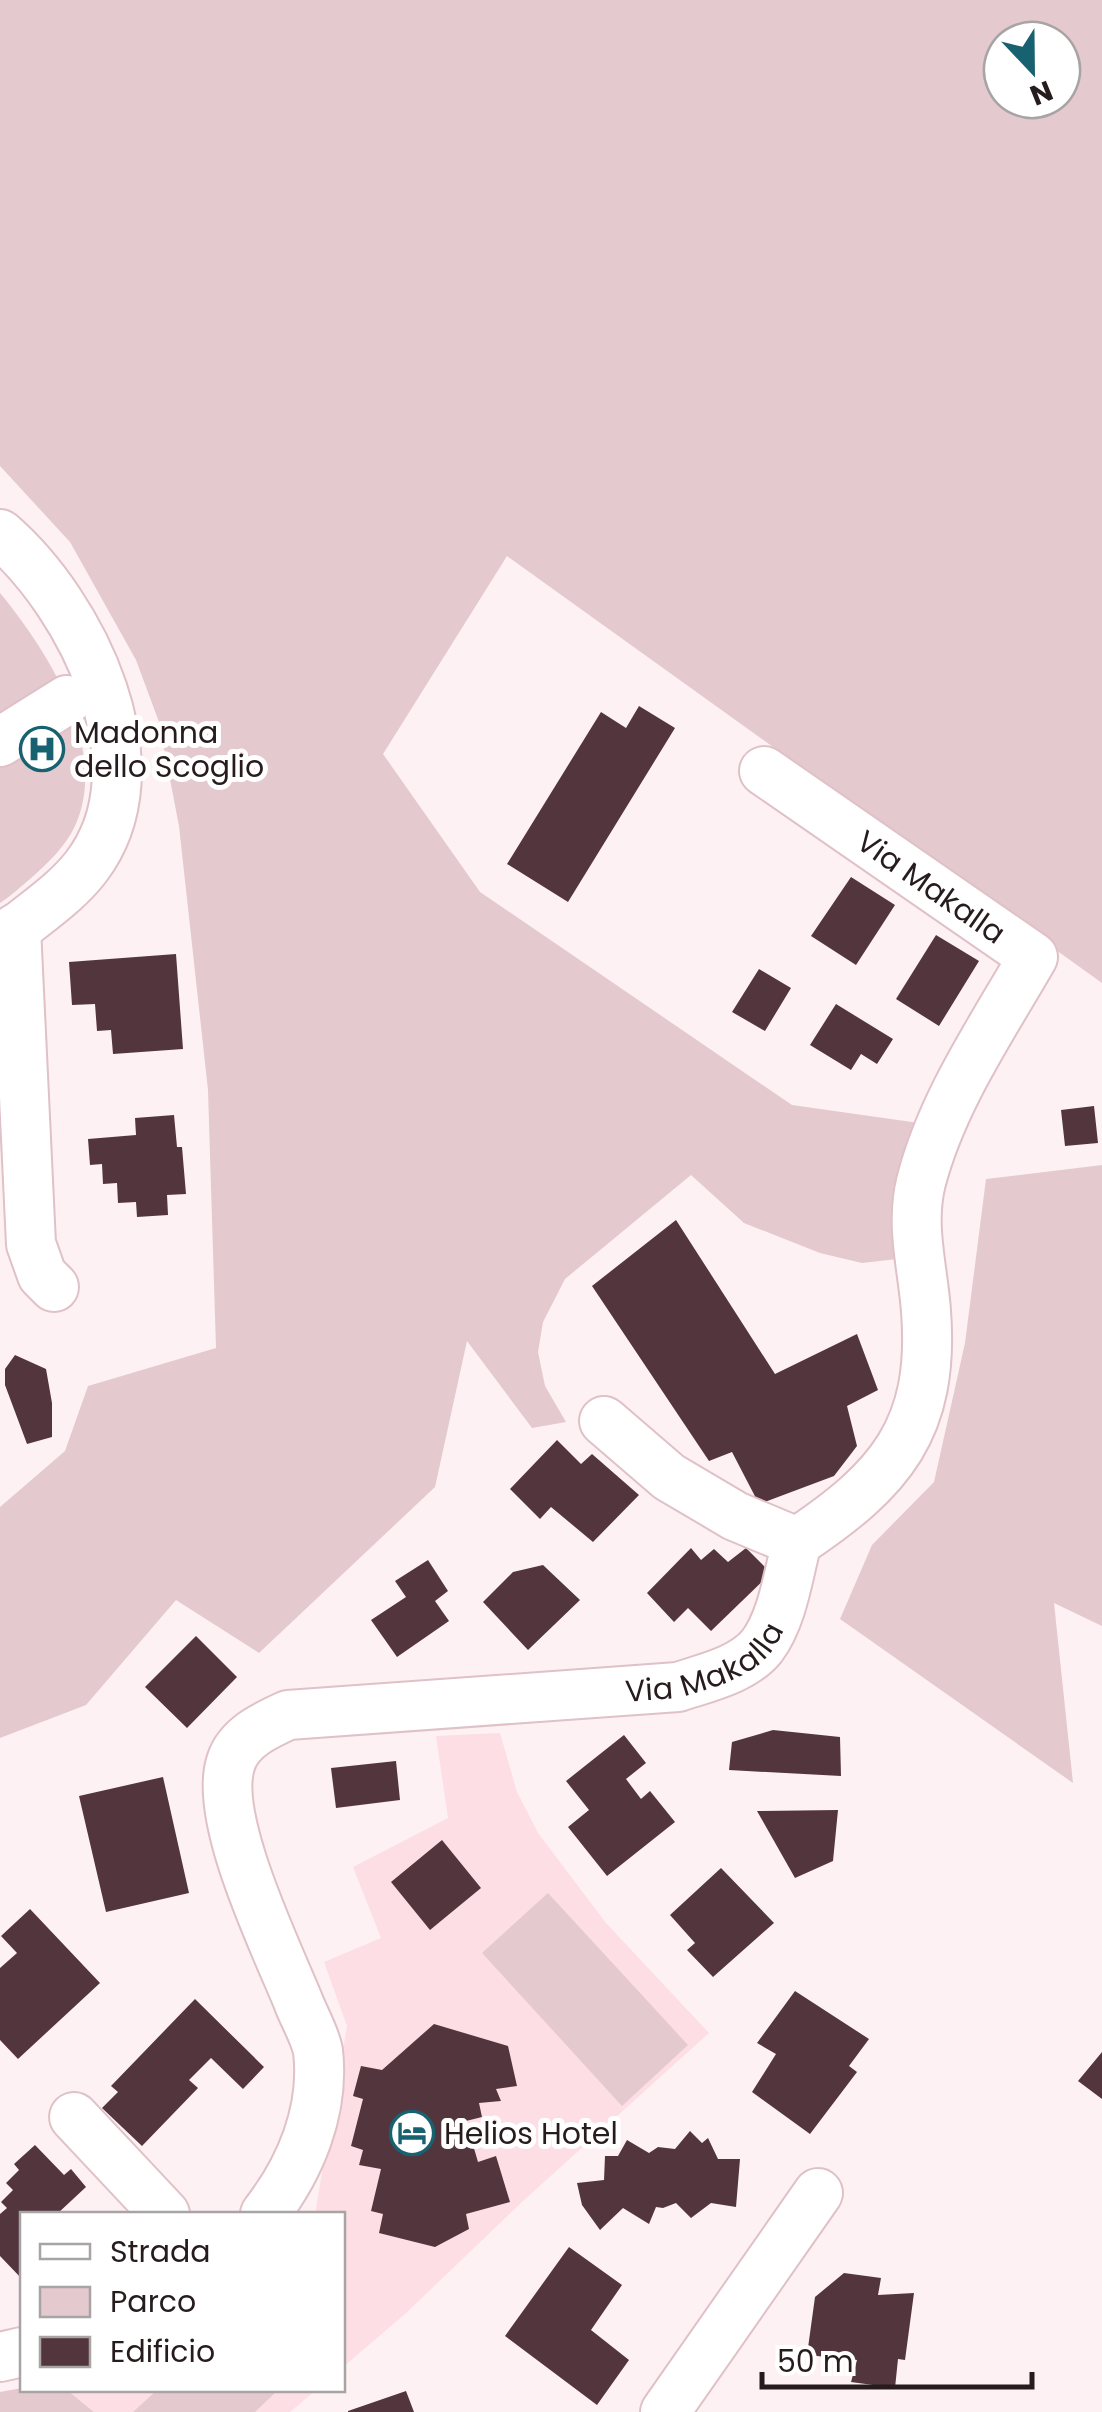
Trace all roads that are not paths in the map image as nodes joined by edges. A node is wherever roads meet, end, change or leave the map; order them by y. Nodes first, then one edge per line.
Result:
1 (0, 534) edge
2 (67, 700) dead end
3 (0, 742) edge
4 (764, 771) dead end
5 (8, 935) edge
6 (54, 1287) dead end
7 (604, 1422) dead end
8 (797, 1542) junction
9 (74, 2117) dead end
10 (818, 2193) dead end
11 (163, 2212) edge
12 (268, 2212) edge
13 (665, 2412) edge

1 - 5 street
2 - 3 street
4 - 8 street, Via Makalla
5 - 6 street
7 - 8 street
8 - 12 street, Via Makalla
9 - 11 street
10 - 13 street

